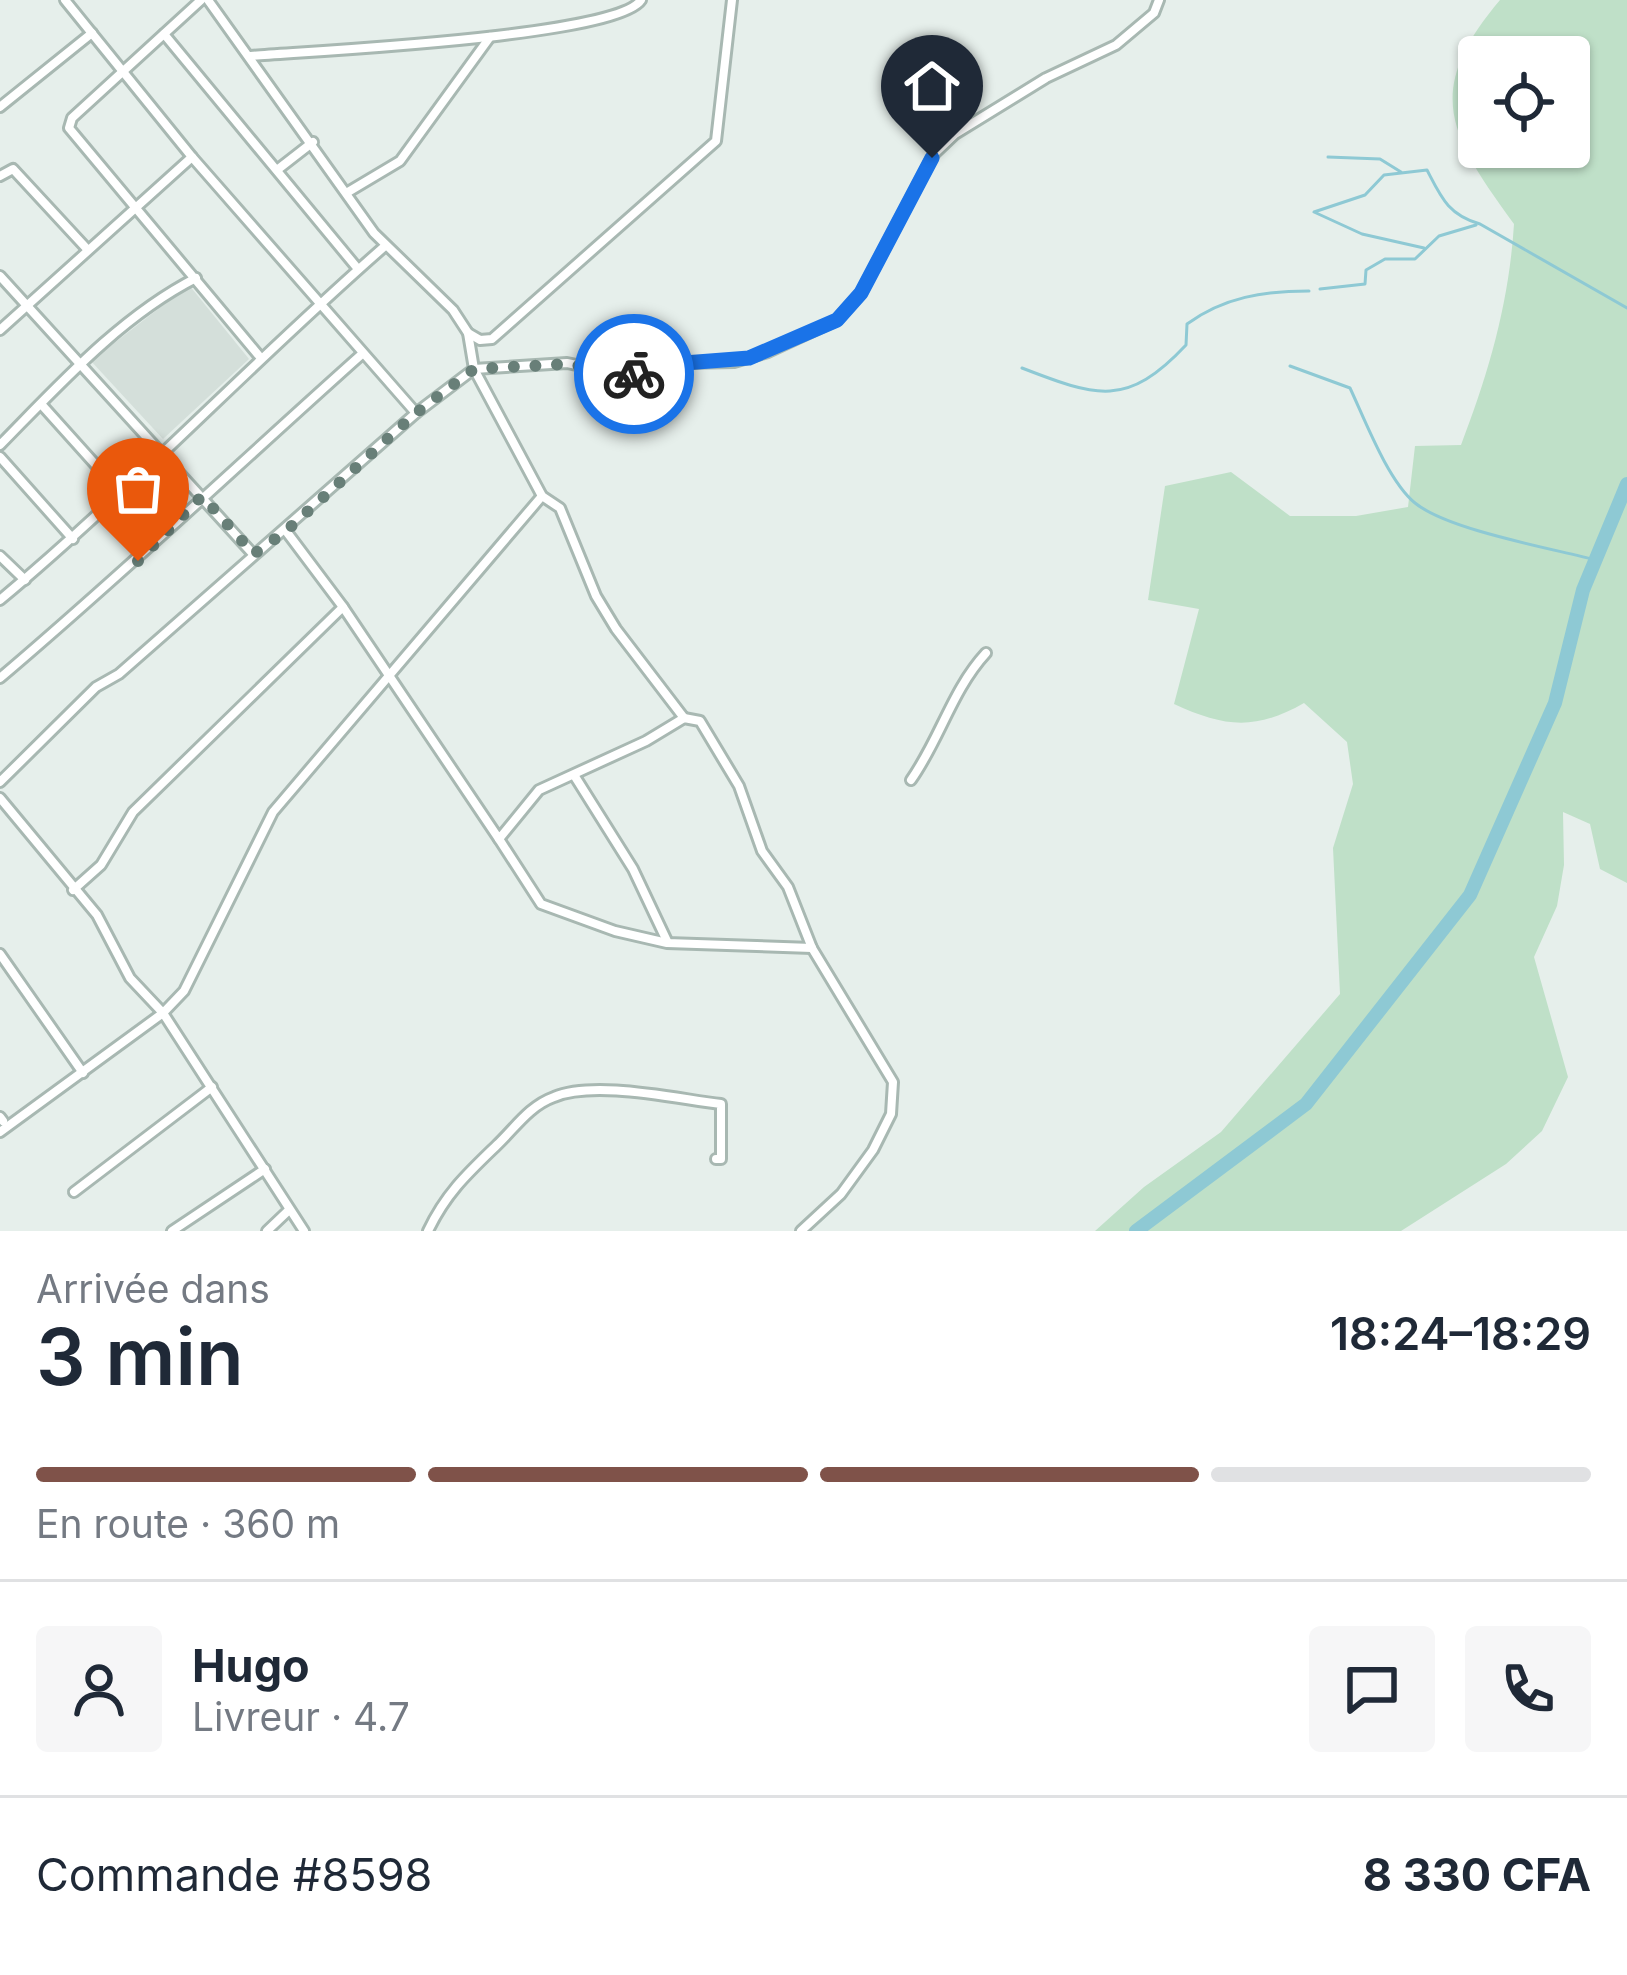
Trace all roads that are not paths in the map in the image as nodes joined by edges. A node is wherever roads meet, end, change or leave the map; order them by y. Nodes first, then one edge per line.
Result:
1 (65, 0) edge
2 (205, 0) edge
3 (641, 0) edge
4 (732, 0) edge
5 (1159, 0) edge
6 (92, 33) junction
7 (164, 34) junction
8 (491, 36) junction
9 (249, 56) junction
10 (123, 73) junction
11 (0, 107) edge
12 (313, 142) junction
13 (192, 157) junction
14 (277, 170) junction
15 (0, 176) edge
16 (348, 192) junction
17 (133, 208) junction
18 (385, 246) junction
19 (87, 249) junction
20 (358, 269) junction
21 (0, 276) edge
22 (196, 278) junction
23 (28, 304) junction
24 (320, 308) junction
25 (0, 330) edge
26 (468, 333) junction
27 (492, 339) junction
28 (362, 354) junction
29 (260, 356) junction
30 (82, 364) junction
31 (474, 365) junction
32 (41, 404) junction
33 (416, 413) junction
34 (0, 445) edge
35 (163, 453) junction
36 (0, 457) edge
37 (120, 492) junction
38 (202, 496) junction
39 (542, 496) junction
40 (286, 531) junction
41 (73, 539) junction
42 (254, 554) junction
43 (0, 556) edge
44 (25, 580) junction
45 (0, 600) edge
46 (343, 607) junction
47 (986, 653) dead end
48 (388, 674) junction
49 (0, 678) edge
50 (684, 718) junction
51 (574, 775) junction
52 (911, 780) dead end
53 (0, 782) edge
54 (0, 799) edge
55 (499, 839) junction
56 (73, 890) junction
57 (668, 943) junction
58 (812, 948) junction
59 (0, 954) edge
60 (163, 1013) junction
61 (83, 1073) junction
62 (212, 1087) junction
63 (2, 1123) edge
64 (716, 1159) dead end
65 (265, 1169) junction
66 (74, 1192) dead end
67 (288, 1211) junction
68 (172, 1231) edge
69 (267, 1231) edge
70 (304, 1231) edge
71 (428, 1231) edge
72 (801, 1231) edge

1 - 6 street
2 - 7 street
2 - 9 street
3 - 8 street
4 - 27 street
5 - 31 street
6 - 10 street
6 - 11 street
7 - 10 street
7 - 14 street
8 - 9 street
8 - 16 street
9 - 12 street
10 - 13 street
10 - 17 street
12 - 14 street
12 - 16 street
13 - 17 street
13 - 24 street
14 - 20 street
15 - 19 street
16 - 18 street
17 - 19 street
17 - 22 street
18 - 20 street
18 - 26 street
19 - 23 street
20 - 24 street
21 - 23 street
22 - 29 street
22 - 30 street
23 - 25 street
23 - 30 street
24 - 28 street
24 - 29 street
26 - 27 street
26 - 31 street
27 - 31 street
28 - 33 street
28 - 38 street
29 - 35 street
30 - 32 street
30 - 35 street
31 - 33 street
31 - 39 street
32 - 34 street
32 - 37 street
33 - 40 street
35 - 37 street
35 - 38 street
36 - 41 street
37 - 41 street
38 - 42 street
38 - 49 street
39 - 48 street
39 - 50 street
40 - 42 street
40 - 46 street
41 - 44 street
42 - 53 street
43 - 44 street
44 - 45 street
46 - 48 street
46 - 56 street
47 - 52 street
48 - 55 street
48 - 60 street
50 - 51 street
50 - 58 street
51 - 55 street
51 - 57 street
54 - 56 street
55 - 57 street
56 - 60 street
57 - 58 street
58 - 72 street
59 - 61 street
60 - 61 street
60 - 62 street
61 - 63 street
62 - 65 street
62 - 66 street
64 - 71 street
65 - 67 street
65 - 68 street
67 - 69 street
67 - 70 street

